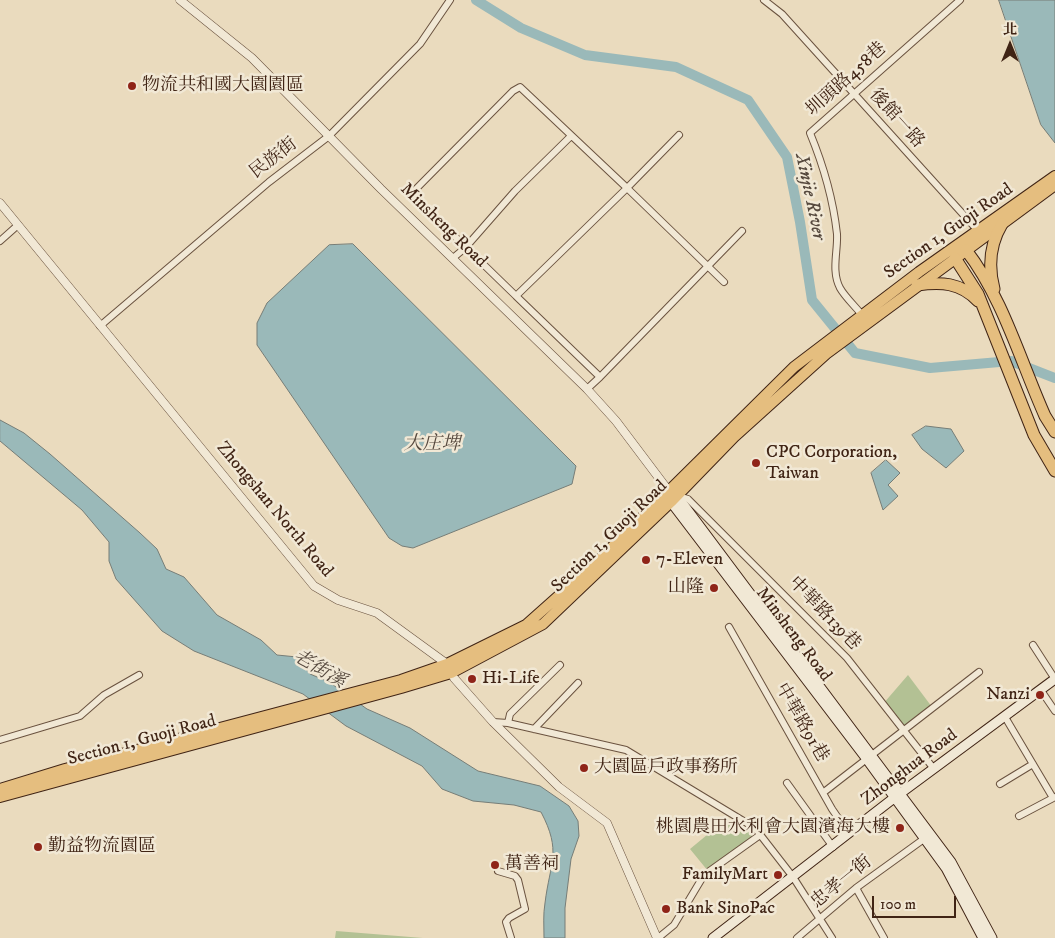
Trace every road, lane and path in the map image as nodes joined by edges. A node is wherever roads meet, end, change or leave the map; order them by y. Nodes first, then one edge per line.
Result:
1 (180, 0) edge
2 (450, 0) edge
3 (764, 0) edge
4 (960, 0) edge
5 (853, 94) junction
6 (679, 135) dead end
7 (328, 136) junction
8 (571, 136) junction
9 (1055, 176) edge
10 (1055, 185) edge
11 (626, 188) junction
12 (0, 203) edge
13 (1002, 224) junction
14 (18, 225) junction
15 (742, 231) dead end
16 (981, 234) junction
17 (0, 241) edge
18 (466, 248) junction
19 (966, 250) junction
20 (955, 253) junction
21 (453, 258) junction
22 (707, 267) junction
23 (724, 282) dead end
24 (917, 286) junction
25 (516, 296) junction
26 (998, 302) junction
27 (984, 308) junction
28 (866, 318) junction
29 (100, 326) junction
30 (600, 377) junction
31 (587, 389) junction
32 (1055, 432) edge
33 (1054, 470) edge
34 (672, 496) junction
35 (729, 627) dead end
36 (1033, 645) dead end
37 (560, 665) dead end
38 (449, 668) junction
39 (979, 672) dead end
40 (139, 675) dead end
41 (1055, 679) edge
42 (578, 683) dead end
43 (1040, 689) junction
44 (1055, 711) edge
45 (292, 713) junction
46 (1005, 716) junction
47 (493, 722) junction
48 (508, 723) junction
49 (534, 729) junction
50 (902, 730) junction
51 (0, 740) edge
52 (869, 756) junction
53 (1033, 764) junction
54 (934, 769) junction
55 (787, 782) dead end
56 (1000, 784) dead end
57 (0, 789) edge
58 (824, 792) junction
59 (898, 796) junction
60 (0, 797) edge
61 (1054, 797) edge
62 (1019, 816) dead end
63 (760, 834) junction
64 (849, 834) junction
65 (927, 836) junction
66 (833, 847) junction
67 (498, 871) dead end
68 (793, 877) junction
69 (856, 888) junction
70 (820, 920) junction
71 (882, 935) edge
72 (511, 938) edge
73 (658, 938) edge
74 (713, 938) edge
75 (796, 938) edge
76 (832, 938) edge
77 (873, 938) edge
78 (983, 938) edge
79 (992, 938) edge

1 - 7 street, Minsheng Road
2 - 7 street, 民族街
3 - 5 street, 後館一路
4 - 5 street, 圳頭路458巷
5 - 16 street, 後館一路
5 - 28 street, 圳頭路458巷
6 - 11 street
7 - 21 street, Minsheng Road
7 - 29 street, 民族街
8 - 11 street
8 - 18 street
8 - 18 street
9 - 16 main road, Section 1, Guoji Road
10 - 13 main road, Section 1, Guoji Road
11 - 22 street
11 - 25 street
12 - 14 street, Zhongshan North Road
13 - 16 main road, Section 1, Guoji Road
13 - 26 highway
14 - 17 street
14 - 29 street, Zhongshan North Road
15 - 22 street
16 - 19 main road, Section 1, Guoji Road
16 - 20 main road, Section 1, Guoji Road
18 - 21 street
18 - 25 street
19 - 20 main road
19 - 26 highway
20 - 24 main road, Section 1, Guoji Road
20 - 27 highway
20 - 28 main road, Section 1, Guoji Road
21 - 31 street, Minsheng Road
22 - 23 street
22 - 30 street
24 - 27 highway
24 - 28 main road, Section 1, Guoji Road
25 - 30 street
26 - 32 highway
27 - 33 highway
28 - 34 main road, Section 1, Guoji Road
28 - 34 main road, Section 1, Guoji Road
29 - 38 street, Zhongshan North Road
30 - 31 street
31 - 34 street, Minsheng Road
34 - 38 main road, Section 1, Guoji Road
34 - 50 street, 中華路139巷
34 - 52 main road, Minsheng Road
35 - 58 street, 中華路91巷
36 - 41 street
37 - 48 street
38 - 45 main road, Section 1, Guoji Road
38 - 47 street, Zhongshan North Road
39 - 50 street
40 - 51 street
41 - 43 main road, Zhonghua Road
42 - 49 street
43 - 44 street
43 - 46 main road, Zhonghua Road
45 - 57 main road, Section 1, Guoji Road
45 - 60 main road, Section 1, Guoji Road
46 - 53 street
46 - 54 main road, Zhonghua Road
47 - 48 street
47 - 73 street, Zhongshan North Road
48 - 49 street
49 - 63 street
50 - 52 street
50 - 54 street, 中華路139巷
52 - 58 street
52 - 59 main road, Minsheng Road
53 - 56 street
53 - 61 street
54 - 59 main road, Zhonghua Road
55 - 66 street
58 - 64 street, 中華路91巷
59 - 64 main road, Zhonghua Road
59 - 65 main road, Minsheng Road
61 - 62 street
63 - 68 street
63 - 73 street
64 - 66 main road, Zhonghua Road
65 - 69 street, 忠孝一街
65 - 78 main road
65 - 79 main road
66 - 68 main road, Zhonghua Road
67 - 72 street
68 - 70 street
68 - 74 main road, Zhonghua Road
69 - 70 street, 忠孝一街
69 - 71 street
70 - 75 street, 忠孝一街
70 - 76 street
71 - 77 street

